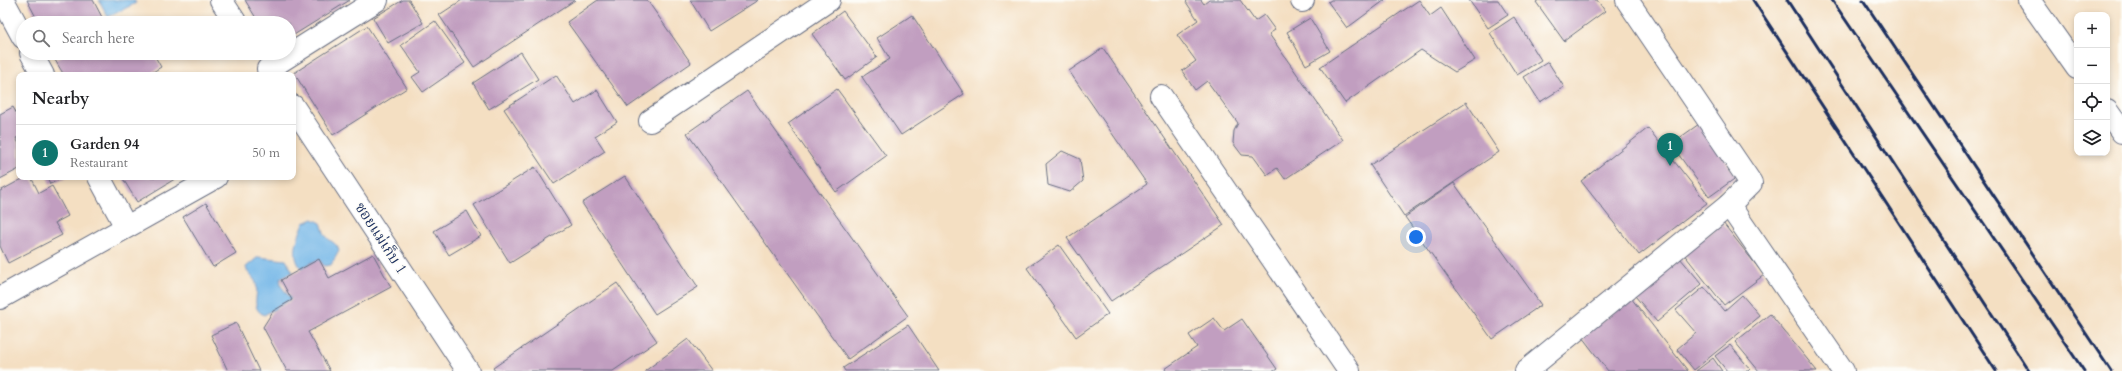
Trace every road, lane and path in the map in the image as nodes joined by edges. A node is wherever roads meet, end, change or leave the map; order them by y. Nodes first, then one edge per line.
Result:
1 (3, 0) edge
2 (221, 0) edge
3 (377, 0) edge
4 (829, 0) edge
5 (1627, 0) edge
6 (2029, 0) edge
7 (231, 16) edge
8 (16, 24) edge
9 (296, 48) edge
10 (36, 60) edge
11 (276, 60) edge
12 (2074, 64) edge
13 (266, 66) edge
14 (42, 72) edge
15 (1161, 96) dead end
16 (2110, 115) edge
17 (296, 116) edge
18 (650, 121) dead end
19 (300, 130) edge
20 (2122, 132) edge
21 (101, 180) edge
22 (211, 180) edge
23 (1729, 205) junction
24 (126, 227) junction
25 (0, 298) edge
26 (1549, 364) edge
27 (468, 371) edge
28 (1349, 371) edge
29 (1526, 371) edge
30 (1843, 371) edge

1 - 8 street
2 - 7 street
3 - 9 street
4 - 18 street
5 - 23 street
6 - 12 street
10 - 14 street
11 - 13 street
15 - 28 street
16 - 20 street
17 - 19 street, ซอยแม่เก็บ 1
19 - 27 street, ซอยแม่เก็บ 1
21 - 24 street
22 - 24 street
23 - 26 street
23 - 30 street
24 - 25 street
26 - 29 street

